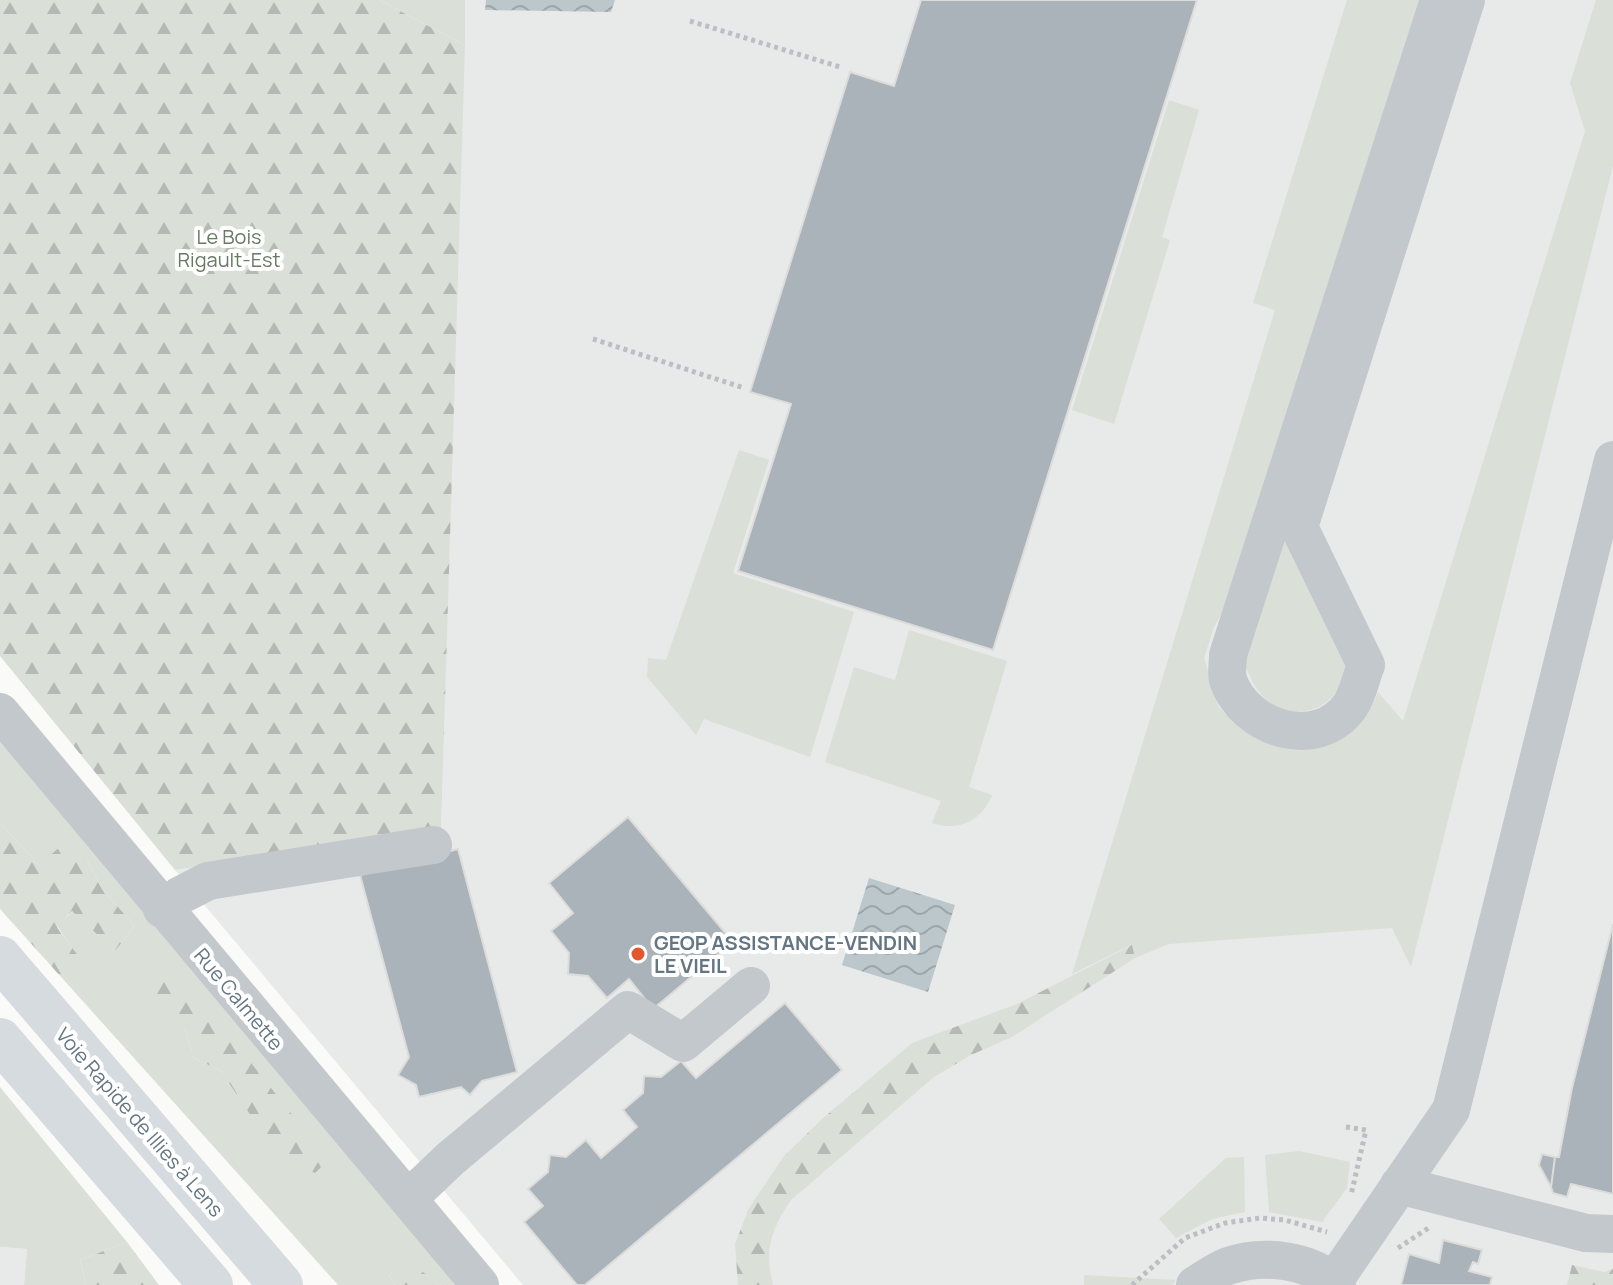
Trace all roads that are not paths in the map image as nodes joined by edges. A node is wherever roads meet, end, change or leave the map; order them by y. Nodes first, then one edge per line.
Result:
1 (1439, 0) edge
2 (1466, 0) edge
3 (1613, 460) edge
4 (0, 712) edge
5 (433, 845) dead end
6 (162, 909) junction
7 (0, 958) edge
8 (751, 986) dead end
9 (0, 1040) edge
10 (1399, 1185) junction
11 (127, 1188) junction
12 (408, 1199) junction
13 (1613, 1234) edge
14 (1336, 1283) edge
15 (180, 1285) edge
16 (211, 1285) edge
17 (281, 1285) edge
18 (480, 1285) edge
19 (1195, 1285) edge

1 - 2 street
3 - 10 street
4 - 6 street, Rue Calmette
5 - 6 street
6 - 12 street, Rue Calmette
7 - 17 highway, Voie Rapide de Illies à Lens
8 - 12 street
9 - 11 highway
10 - 13 street
10 - 14 street
11 - 15 highway
11 - 16 highway
12 - 18 street, Rue Calmette
14 - 19 street

